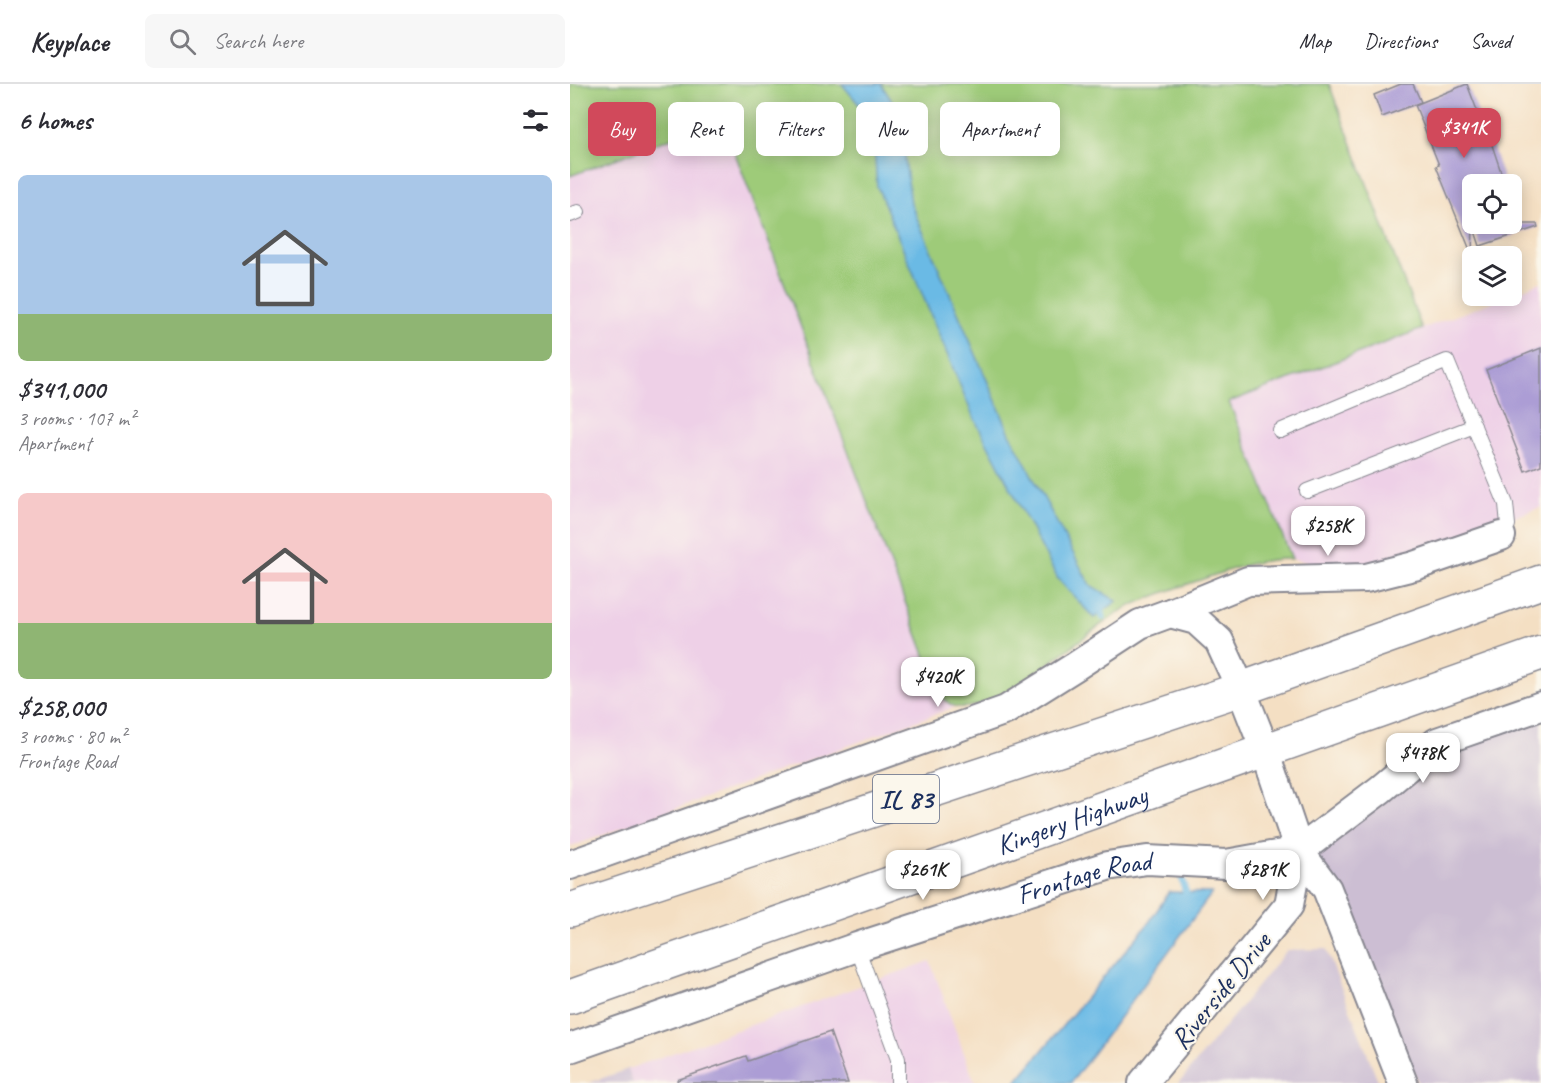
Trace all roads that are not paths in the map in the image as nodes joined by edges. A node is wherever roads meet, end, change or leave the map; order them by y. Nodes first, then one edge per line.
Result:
1 (1474, 426) junction
2 (1280, 431) dead end
3 (1307, 491) dead end
4 (1501, 536) joint
5 (1541, 582) edge
6 (1170, 613) junction
7 (1541, 653) edge
8 (1241, 689) junction
9 (1541, 706) edge
10 (1265, 750) junction
11 (1299, 851) junction
12 (570, 865) edge
13 (570, 910) edge
14 (857, 947) junction
15 (570, 997) edge
16 (570, 1048) edge
17 (898, 1083) edge
18 (1143, 1083) edge
19 (1403, 1083) edge

1 - 2 lane
1 - 3 lane
1 - 4 lane
4 - 6 street
5 - 8 highway, IL 83
6 - 8 street
6 - 12 street
7 - 10 highway, Kingery Highway / IL 83
8 - 10 street, Riverside Drive
8 - 13 highway, IL 83
9 - 11 street, Frontage Road
10 - 11 street, Riverside Drive
10 - 15 highway, Kingery Highway / IL 83
11 - 14 street, Frontage Road
11 - 18 street, Riverside Drive
11 - 19 street
14 - 16 street, Frontage Road
14 - 17 lane

